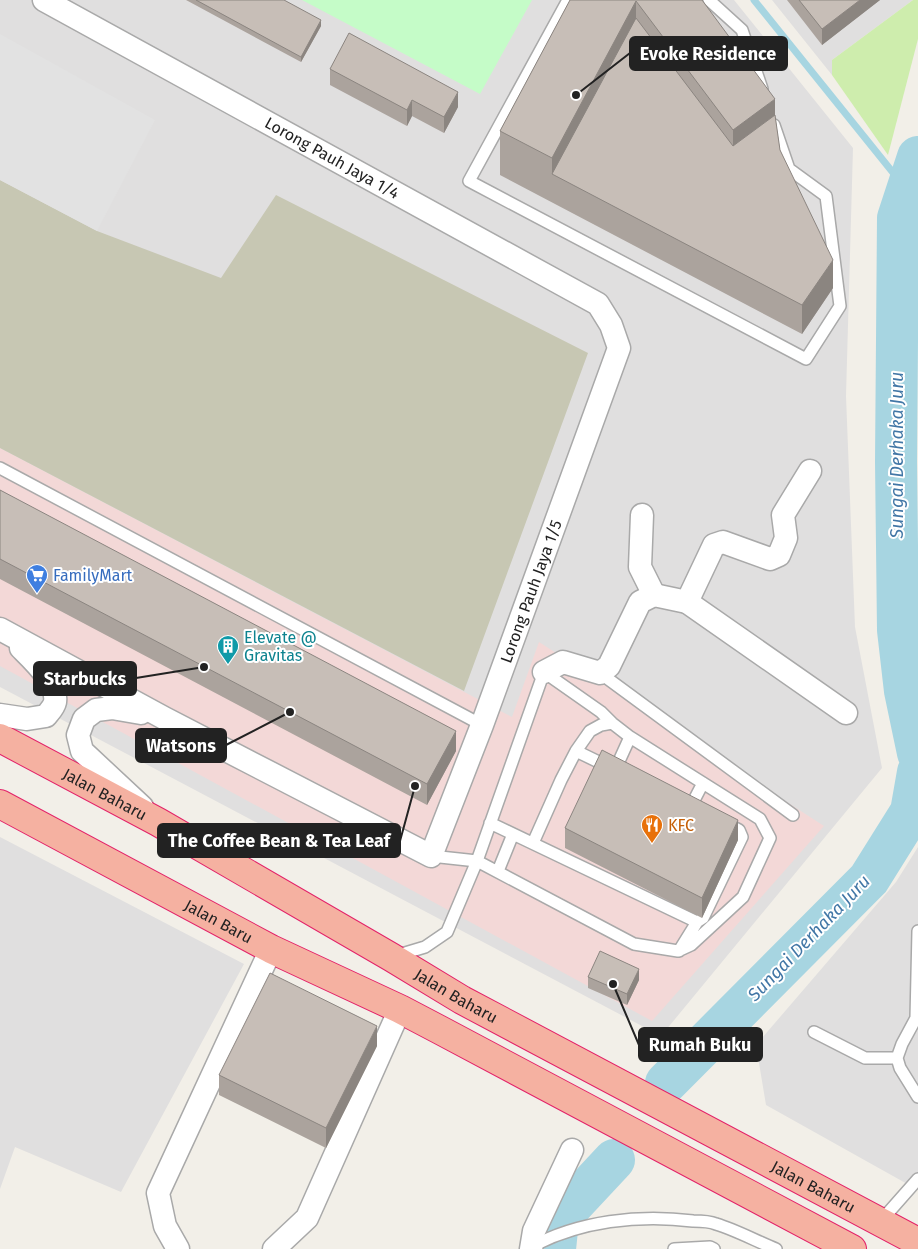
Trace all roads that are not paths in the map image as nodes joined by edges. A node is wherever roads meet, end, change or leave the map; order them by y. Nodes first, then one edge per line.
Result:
1 (44, 0) edge
2 (568, 0) edge
3 (709, 0) edge
4 (611, 325) joint
5 (0, 468) edge
6 (810, 471) dead end
7 (642, 515) dead end
8 (654, 595) junction
9 (687, 602) junction
10 (4, 631) edge
11 (544, 672) junction
12 (600, 673) junction
13 (846, 713) dead end
14 (0, 715) edge
15 (164, 718) junction
16 (612, 724) junction
17 (482, 725) junction
18 (630, 736) junction
19 (0, 738) edge
20 (576, 751) junction
21 (703, 783) junction
22 (679, 801) edge
23 (0, 804) edge
24 (792, 815) dead end
25 (712, 816) edge
26 (158, 822) junction
27 (490, 824) junction
28 (513, 834) junction
29 (532, 843) junction
30 (432, 856) junction
31 (477, 861) junction
32 (498, 871) junction
33 (697, 922) junction
34 (918, 931) edge
35 (271, 949) junction
36 (678, 951) junction
37 (392, 957) junction
38 (400, 1009) junction
39 (814, 1032) dead end
40 (897, 1058) junction
41 (918, 1097) edge
42 (572, 1150) dead end
43 (918, 1179) edge
44 (880, 1222) junction
45 (918, 1242) edge
46 (535, 1246) edge
47 (844, 1248) edge
48 (178, 1249) edge
49 (274, 1249) edge
50 (674, 1249) edge
51 (714, 1249) edge
52 (776, 1249) edge

1 - 4 street, Lorong Pauh Jaya 1/4
2 - 3 lane
4 - 17 street, Lorong Pauh Jaya 1/5
5 - 17 lane
6 - 9 street
7 - 8 street
8 - 9 street
8 - 12 street
9 - 13 street
10 - 14 street
10 - 15 street
11 - 12 street
11 - 16 lane
11 - 27 lane
12 - 24 lane
15 - 26 street
15 - 30 street
16 - 18 lane
16 - 20 lane
17 - 30 street, Lorong Pauh Jaya 1/5
18 - 20 lane
18 - 21 lane
19 - 26 highway, Jalan Baharu
20 - 29 lane
21 - 22 lane
21 - 36 lane
23 - 35 highway, Jalan Baru
25 - 33 lane
26 - 37 highway, Jalan Baharu
27 - 28 lane
27 - 31 lane
28 - 29 lane
28 - 32 lane
29 - 33 lane
30 - 31 lane
31 - 32 lane
31 - 37 lane
32 - 36 lane
33 - 36 lane
34 - 40 lane
35 - 38 highway, Jalan Baru
35 - 48 street
37 - 44 highway, Jalan Baharu
38 - 47 highway, Jalan Baru
38 - 49 street
39 - 40 lane
40 - 41 lane
42 - 46 street
43 - 44 lane
44 - 45 highway, Jalan Baharu
46 - 52 lane
50 - 51 lane

